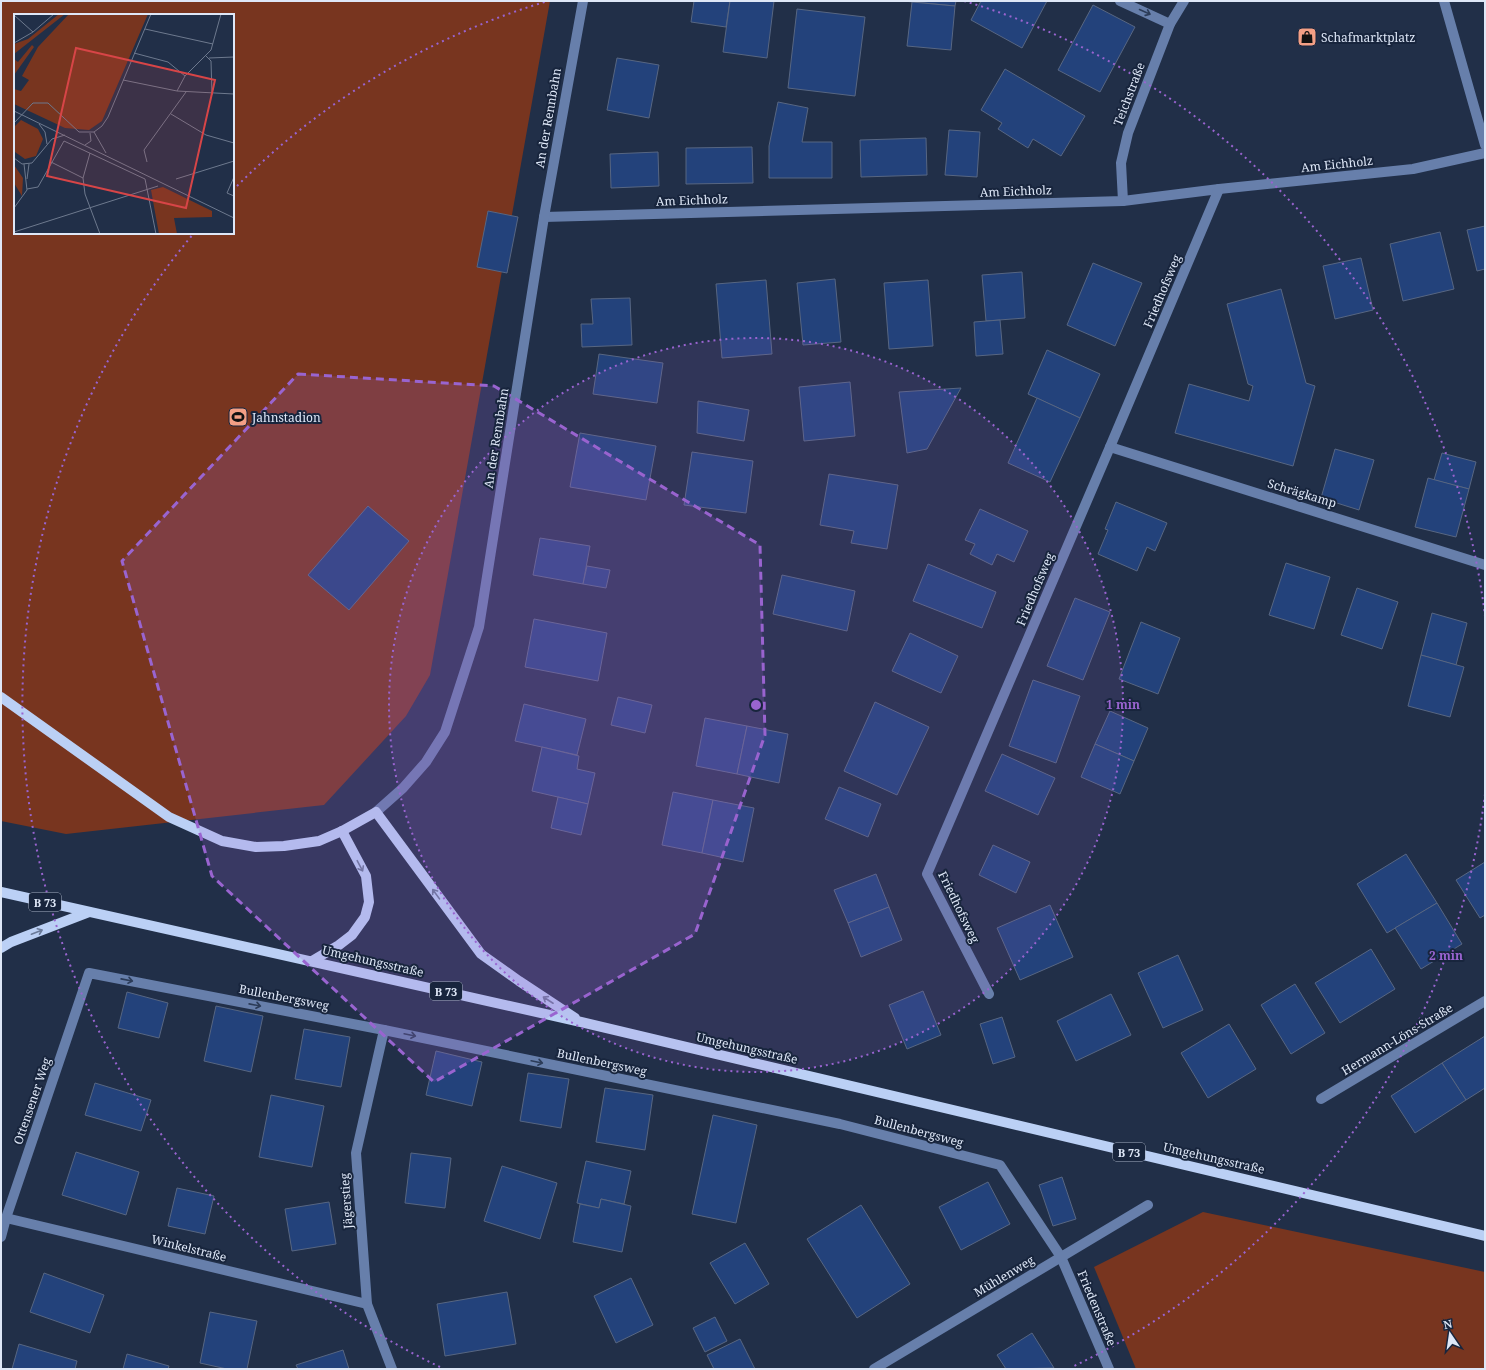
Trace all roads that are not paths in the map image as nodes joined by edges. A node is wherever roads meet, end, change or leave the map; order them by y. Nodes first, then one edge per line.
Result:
1 (582, 1) edge
2 (1120, 1) edge
3 (1184, 1) edge
4 (1444, 1) edge
5 (1170, 24) junction
6 (1485, 145) edge
7 (1485, 153) edge
8 (1219, 189) junction
9 (1123, 202) junction
10 (544, 217) junction
11 (1110, 447) junction
12 (1485, 565) edge
13 (1, 697) edge
14 (376, 812) junction
15 (342, 831) junction
16 (1, 892) edge
17 (89, 912) junction
18 (1, 948) edge
19 (312, 961) junction
20 (89, 973) joint
21 (989, 994) dead end
22 (1485, 1001) edge
23 (581, 1022) junction
24 (384, 1030) junction
25 (1321, 1099) dead end
26 (1148, 1205) dead end
27 (6, 1218) junction
28 (1485, 1236) edge
29 (1, 1238) edge
30 (1061, 1257) junction
31 (367, 1304) junction
32 (392, 1369) edge
33 (874, 1369) edge
34 (1109, 1369) edge

1 - 10 street, An der Rennbahn
2 -> 5 street
3 - 5 street, Teichstraße
4 - 6 street
5 - 9 street, Teichstraße
7 - 8 street, Am Eichholz
8 - 9 street, Am Eichholz
8 - 11 street, Friedhofsweg
9 - 10 street, Am Eichholz
10 - 14 street, An der Rennbahn
11 - 12 street, Schrägkamp
11 - 21 street, Friedhofsweg
13 - 15 main road, An der Rennbahn
14 - 15 main road, An der Rennbahn
23 -> 14 main road
15 -> 19 main road
16 - 17 main road, Umgehungsstraße / B 73
18 -> 17 main road
17 - 19 main road, Umgehungsstraße / B 73
19 - 23 main road, Umgehungsstraße / B 73
20 -> 24 street, Bullenbergsweg
20 - 27 street, Ottensener Weg
22 - 25 street, Hermann-Löns-Straße
23 - 28 main road, Umgehungsstraße / B 73
24 -> 30 street, Bullenbergsweg
24 - 31 street, Jägerstieg
26 - 30 street, Mühlenweg
27 - 29 street, Ottensener Weg
27 - 31 street, Winkelstraße
30 - 33 street, Mühlenweg
30 - 34 street, Friedenstraße
31 - 32 street, Jägerstieg

